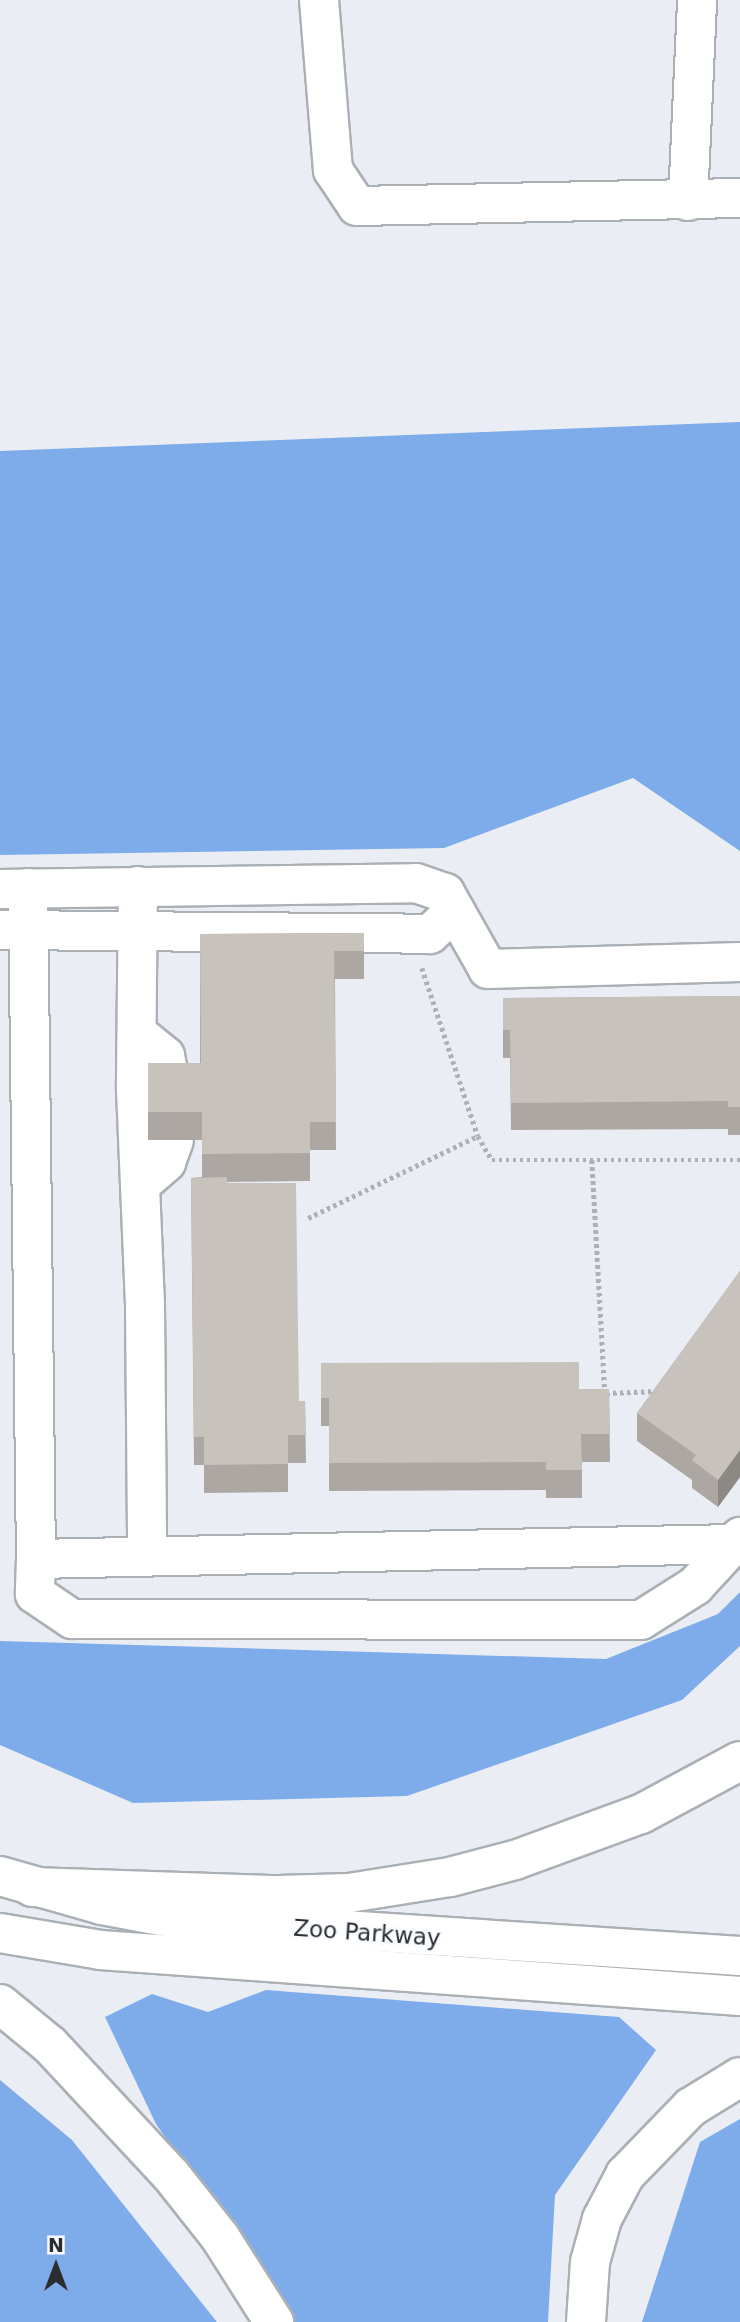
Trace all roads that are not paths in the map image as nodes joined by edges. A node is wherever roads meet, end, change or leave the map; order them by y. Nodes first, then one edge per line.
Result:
1 (319, 0) edge
2 (698, 0) edge
3 (740, 198) edge
4 (688, 201) junction
5 (138, 886) junction
6 (14, 888) edge
7 (455, 911) junction
8 (14, 930) edge
9 (138, 931) junction
10 (740, 962) edge
11 (138, 1034) junction
12 (172, 1091) edge
13 (174, 1140) edge
14 (140, 1185) junction
15 (737, 1541) edge
16 (147, 1556) junction
17 (36, 1559) junction
18 (740, 1762) edge
19 (16, 1881) edge
20 (0, 1933) edge
21 (740, 1956) edge
22 (740, 1996) edge
23 (0, 2004) edge
24 (740, 2077) edge
25 (274, 2322) edge
26 (586, 2322) edge

1 - 4 main road
2 - 4 main road
3 - 4 main road
5 - 6 main road
5 - 7 main road
5 - 9 main road
6 - 8 main road
7 - 9 main road
7 - 10 main road
8 - 9 main road
8 - 17 main road
9 - 11 main road
11 - 12 main road
11 - 14 main road
13 - 14 main road
14 - 16 main road
15 - 16 main road
15 - 17 main road
16 - 17 main road
18 - 19 main road
19 - 21 main road, Zoo Parkway
20 - 22 main road, Zoo Parkway
23 - 25 main road
24 - 26 main road

